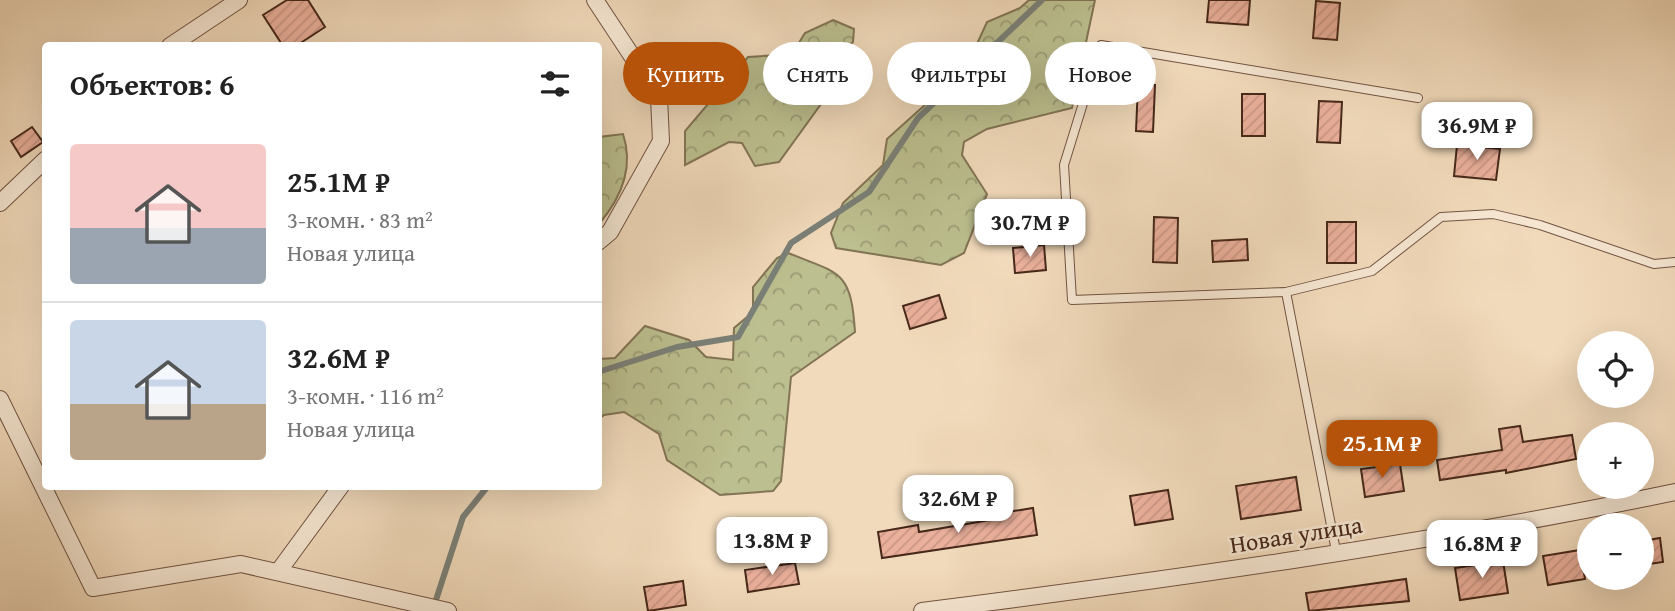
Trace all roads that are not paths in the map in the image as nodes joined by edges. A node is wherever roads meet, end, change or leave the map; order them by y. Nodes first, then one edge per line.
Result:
1 (239, 0) edge
2 (595, 0) edge
3 (176, 42) edge
4 (1418, 98) dead end
5 (42, 163) edge
6 (0, 203) edge
7 (602, 239) edge
8 (1675, 262) edge
9 (1286, 292) junction
10 (0, 399) edge
11 (42, 485) edge
12 (45, 490) edge
13 (338, 490) edge
14 (1675, 492) edge
15 (1336, 551) junction
16 (278, 572) junction
17 (965, 608) edge
18 (448, 611) edge
19 (922, 611) edge

1 - 3 street
2 - 7 street
4 - 9 lane
5 - 6 street
8 - 9 lane
9 - 15 lane
10 - 11 street
12 - 16 street
13 - 16 street
14 - 15 street, Новая улица
15 - 17 street, Новая улица
16 - 18 street
17 - 19 street, Новая улица

